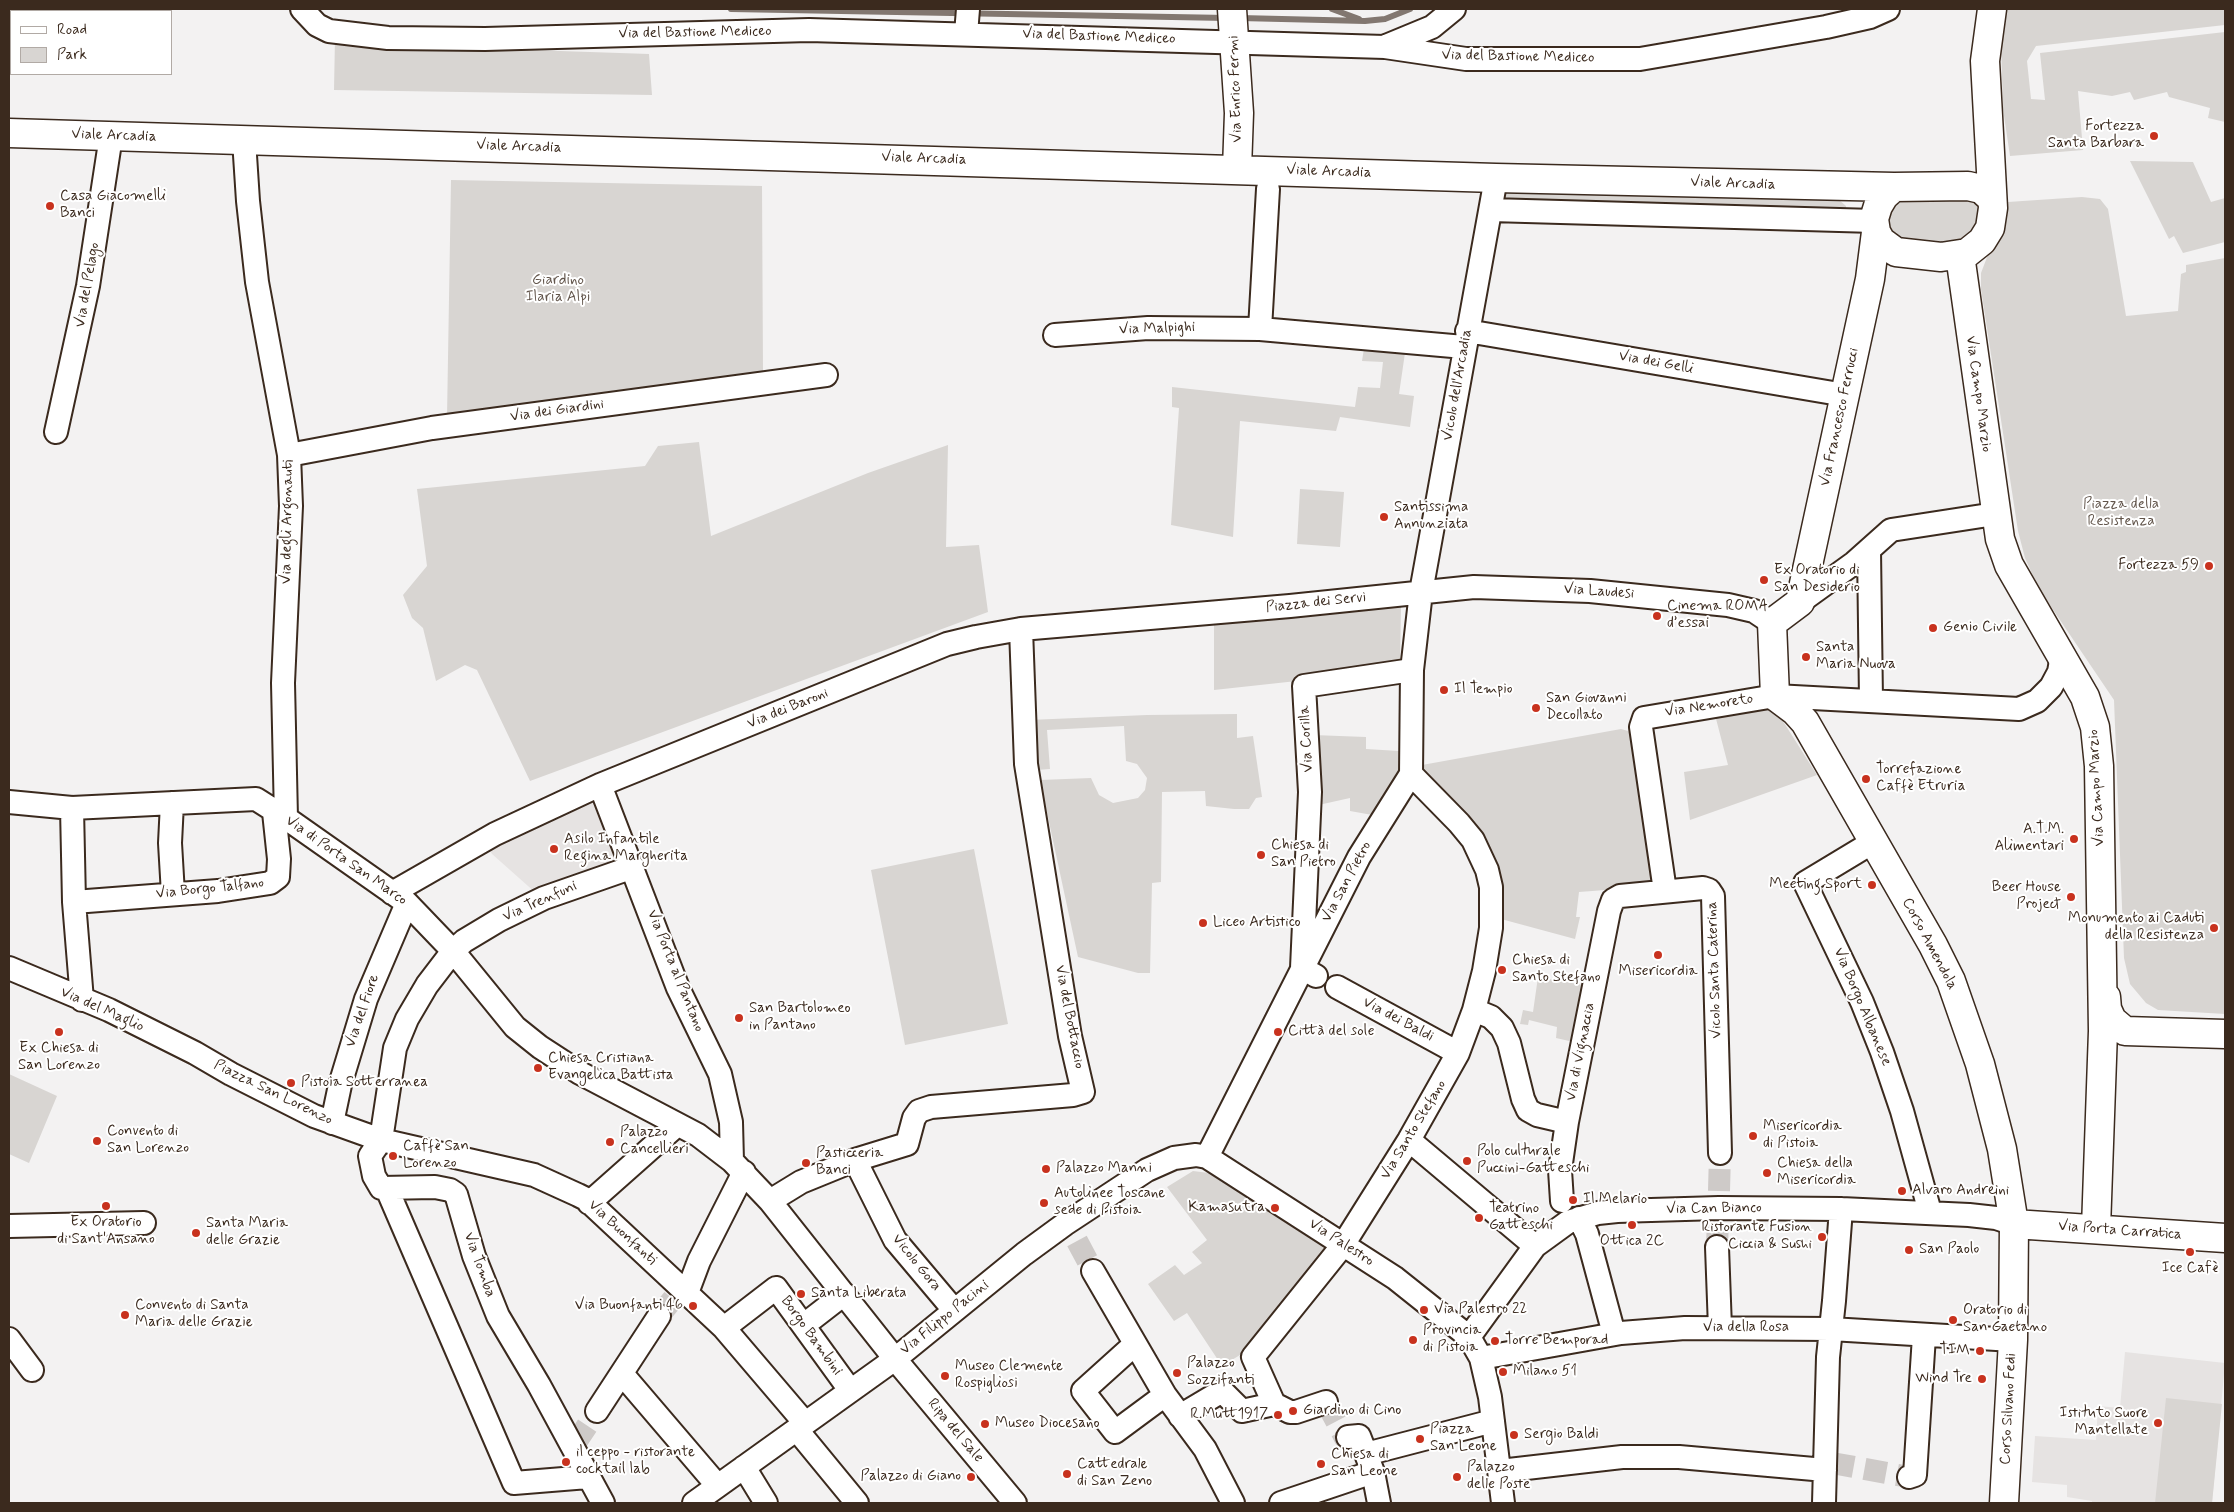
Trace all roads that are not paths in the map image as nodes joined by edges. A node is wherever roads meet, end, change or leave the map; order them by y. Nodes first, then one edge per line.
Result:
1 (1454, 9) edge
2 (1888, 9) edge
3 (1992, 9) edge
4 (305, 14) edge
5 (966, 22) edge
6 (1233, 27) edge
7 (1385, 47) junction
8 (9, 133) edge
9 (111, 136) junction
10 (244, 140) junction
11 (1990, 156) junction
12 (1237, 169) junction
13 (1496, 178) junction
14 (1953, 185) junction
15 (1839, 187) junction
16 (1894, 187) junction
17 (1268, 189) dead end
18 (1992, 199) junction
19 (1491, 210) junction
20 (1875, 224) junction
21 (1960, 255) junction
22 (1260, 329) junction
23 (1055, 335) dead end
24 (1466, 339) junction
25 (826, 376) dead end
26 (1846, 395) junction
27 (56, 432) dead end
28 (289, 455) junction
29 (1995, 514) junction
30 (1869, 550) junction
31 (1421, 592) junction
32 (1800, 602) junction
33 (1210, 613) joint
34 (1772, 622) junction
35 (1021, 630) junction
36 (2062, 655) junction
37 (1412, 670) junction
38 (1775, 696) junction
39 (1871, 700) junction
40 (1410, 774) junction
41 (600, 784) junction
42 (9, 802) edge
43 (172, 802) junction
44 (72, 808) junction
45 (280, 815) junction
46 (1873, 842) junction
47 (633, 867) junction
48 (1666, 892) junction
49 (173, 894) junction
50 (400, 898) junction
51 (74, 902) junction
52 (453, 951) junction
53 (9, 968) edge
54 (1309, 972) junction
55 (2103, 976) junction
56 (1337, 987) dead end
57 (82, 1000) junction
58 (1474, 1010) junction
59 (2225, 1034) edge
60 (195, 1053) joint
61 (1458, 1053) junction
62 (673, 1122) junction
63 (1567, 1122) junction
64 (332, 1123) junction
65 (381, 1140) junction
66 (1409, 1140) junction
67 (1720, 1153) tunnel mouth
68 (1207, 1156) junction
69 (855, 1160) junction
70 (738, 1166) junction
71 (387, 1189) junction
72 (770, 1201) junction
73 (589, 1203) junction
74 (1841, 1209) junction
75 (1568, 1212) junction
76 (1930, 1212) junction
77 (144, 1223) dead end
78 (2014, 1224) junction
79 (9, 1226) edge
80 (2096, 1228) junction
81 (2225, 1238) edge
82 (1343, 1245) junction
83 (1535, 1246) junction
84 (1717, 1246) tunnel mouth
85 (1093, 1271) tunnel mouth
86 (682, 1292) junction
87 (844, 1294) junction
88 (954, 1310) junction
89 (659, 1316) tunnel mouth
90 (804, 1326) junction
91 (724, 1328) junction
92 (1720, 1328) junction
93 (1831, 1329) junction
94 (1614, 1334) junction
95 (1924, 1336) junction
96 (1469, 1337) junction
97 (9, 1339) edge
98 (2013, 1340) junction
99 (1134, 1344) junction
100 (1480, 1358) junction
101 (895, 1359) junction
102 (32, 1370) dead end
103 (623, 1375) junction
104 (850, 1390) junction
105 (1165, 1396) junction
106 (1326, 1402) dead end
107 (1274, 1404) junction
108 (597, 1411) tunnel mouth
109 (1180, 1416) junction
110 (1493, 1421) junction
111 (801, 1427) junction
112 (1348, 1438) tunnel mouth
113 (1369, 1463) junction
114 (1828, 1465) junction
115 (744, 1467) junction
116 (1500, 1471) junction
117 (588, 1477) junction
118 (1909, 1477) dead end
119 (717, 1485) junction
120 (603, 1503) edge
121 (694, 1503) edge
122 (766, 1503) edge
123 (857, 1503) edge
124 (1015, 1503) edge
125 (1233, 1503) edge
126 (1281, 1503) edge
127 (1379, 1503) edge
128 (1503, 1503) edge
129 (1824, 1503) edge
130 (2004, 1503) edge

1 - 7 street
2 - 7 street, Via del Bastione Mediceo
3 - 11 street
4 - 5 street, Via del Bastione Mediceo
5 - 6 street, Via del Bastione Mediceo
6 - 7 street, Via del Bastione Mediceo
6 - 12 street, Via Enrico Fermi
8 - 9 street, Viale Arcadia
9 - 10 street, Viale Arcadia
9 - 27 street, Via del Pelago
10 - 12 street, Viale Arcadia
10 - 28 street, Via degli Argonauti
11 - 14 street
11 - 18 street
12 - 13 street, Viale Arcadia
13 - 15 street, Viale Arcadia
13 - 19 street, Vicolo dell'Arcadia
14 - 16 street
14 - 18 street
15 - 16 street, Viale Arcadia
15 - 20 street
16 - 20 street
17 - 22 street
18 - 21 street
19 - 20 street
19 - 24 street, Vicolo dell'Arcadia
20 - 21 street
20 - 26 street, Via Francesco Ferrucci
21 - 29 street, Via Campo Marzio
22 - 23 street, Via Malpighi
22 - 24 street, Via Malpighi
24 - 26 street, Via dei Gelli
24 - 31 street, Vicolo dell'Arcadia
25 - 28 street, Via dei Giardini
26 - 32 street, Via Francesco Ferrucci
28 - 45 street, Via degli Argonauti
29 - 30 street
29 - 36 street, Via Campo Marzio
30 - 32 street
30 - 39 street
31 - 33 street, Piazza dei Servi
31 - 34 street, Via Laudesi
31 - 37 street
32 - 34 street
33 - 35 street, Via dei Baroni
34 - 38 street
35 - 41 street, Via dei Baroni
35 - 69 street, Via del Bottaccio
36 - 39 street, Via Nemoreto
36 - 55 street, Via Campo Marzio
37 - 40 street
37 - 54 street, Via Corilla
38 - 39 street, Via Nemoreto
38 - 46 street, Corso Amendola
38 - 48 street, Via Nemoreto
40 - 54 street, Via San Pietro
40 - 58 street, Via Santo Stefano
41 - 47 street, Via Porta al Pantano
41 - 50 street, Via dei Baroni
42 - 44 street, Via di Porta San Marco
43 - 44 street, Via di Porta San Marco
43 - 45 street, Via di Porta San Marco
43 - 49 street
44 - 51 street
45 - 49 street, Via Borgo Talfano
45 - 50 street, Via di Porta San Marco
46 - 76 street, Via Borgo Albanese
46 - 78 street, Corso Amendola
47 - 52 street, Via Trenfuni
47 - 70 street, Via Porta al Pantano
48 - 63 street, Via di Vignaccia
48 - 67 street, Vicolo Santa Caterina
49 - 51 street, Via Borgo Talfano
50 - 52 street, Via di Porta San Marco
50 - 64 street, Via del Fiore
51 - 57 street
52 - 62 street, Via di Porta San Marco
52 - 65 street, Via Trenfuni
53 - 57 street, Via del Maglio
54 - 68 street, Via San Pietro
55 - 59 street
55 - 80 street, Via Campo Marzio
56 - 61 street, Via dei Baldi
57 - 60 street, Via del Maglio
58 - 61 street, Via Santo Stefano
58 - 63 street
60 - 64 street, Piazza San Lorenzo
61 - 66 street, Via Santo Stefano
62 - 70 street, Via di Porta San Marco
62 - 73 street
63 - 75 street, Via di Vignaccia
64 - 65 street, Piazza San Lorenzo
65 - 71 street
65 - 73 street, Via Buonfanti
66 - 82 street, Via Santo Stefano
66 - 83 street
68 - 82 street, Via Palestro
68 - 88 street, Via Filippo Pacini
69 - 72 street, Via del Bottaccio
69 - 88 street, Vicolo Gora
70 - 72 street, Via di Porta San Marco
70 - 86 street
71 - 117 street, Via Tomba
71 - 117 street
72 - 87 street, Ripa del Sale
73 - 86 street, Via Buonfanti
74 - 75 street, Via Can Bianco
74 - 76 street, Via Can Bianco
74 - 93 street
75 - 83 street, Via Can Bianco
75 - 94 street, Via di Vignaccia
76 - 78 street, Via Can Bianco
77 - 79 street
78 - 80 street, Via Porta Carratica
78 - 98 street, Corso Silvano Fedi
80 - 81 street, Via Porta Carratica
82 - 96 street, Via Palestro
82 - 107 street, Via Santo Stefano
83 - 96 street, Via Can Bianco
84 - 92 street
85 - 99 street
86 - 91 street, Via Buonfanti
87 - 90 street
87 - 101 street, Ripa del Sale
88 - 101 street, Via Filippo Pacini
89 - 103 street
90 - 91 street, Borgo Bambini
90 - 104 street, Borgo Bambini
91 - 111 street, Via Buonfanti
92 - 93 street, Via della Rosa
92 - 94 street, Via della Rosa
93 - 95 street, Via della Rosa
93 - 114 street
94 - 100 street, Via della Rosa
95 - 98 street, Via della Rosa
95 - 118 street
96 - 100 street
97 - 102 street
98 - 130 street, Corso Silvano Fedi
99 - 105 street
99 - 105 street
100 - 110 street
101 - 104 street, Via Filippo Pacini
101 - 124 street, Ripa del Sale
103 - 108 street
103 - 119 street
104 - 111 street, Via Filippo Pacini
105 - 109 street
106 - 107 street
107 - 109 street
109 - 125 street
110 - 113 street
110 - 116 street
111 - 115 street, Via Filippo Pacini
111 - 123 street, Via Buonfanti
112 - 113 street
113 - 126 street
113 - 127 street
114 - 116 street
114 - 129 street
115 - 119 street, Via Filippo Pacini
115 - 122 street
116 - 128 street
117 - 120 street
119 - 121 street, Via Filippo Pacini

